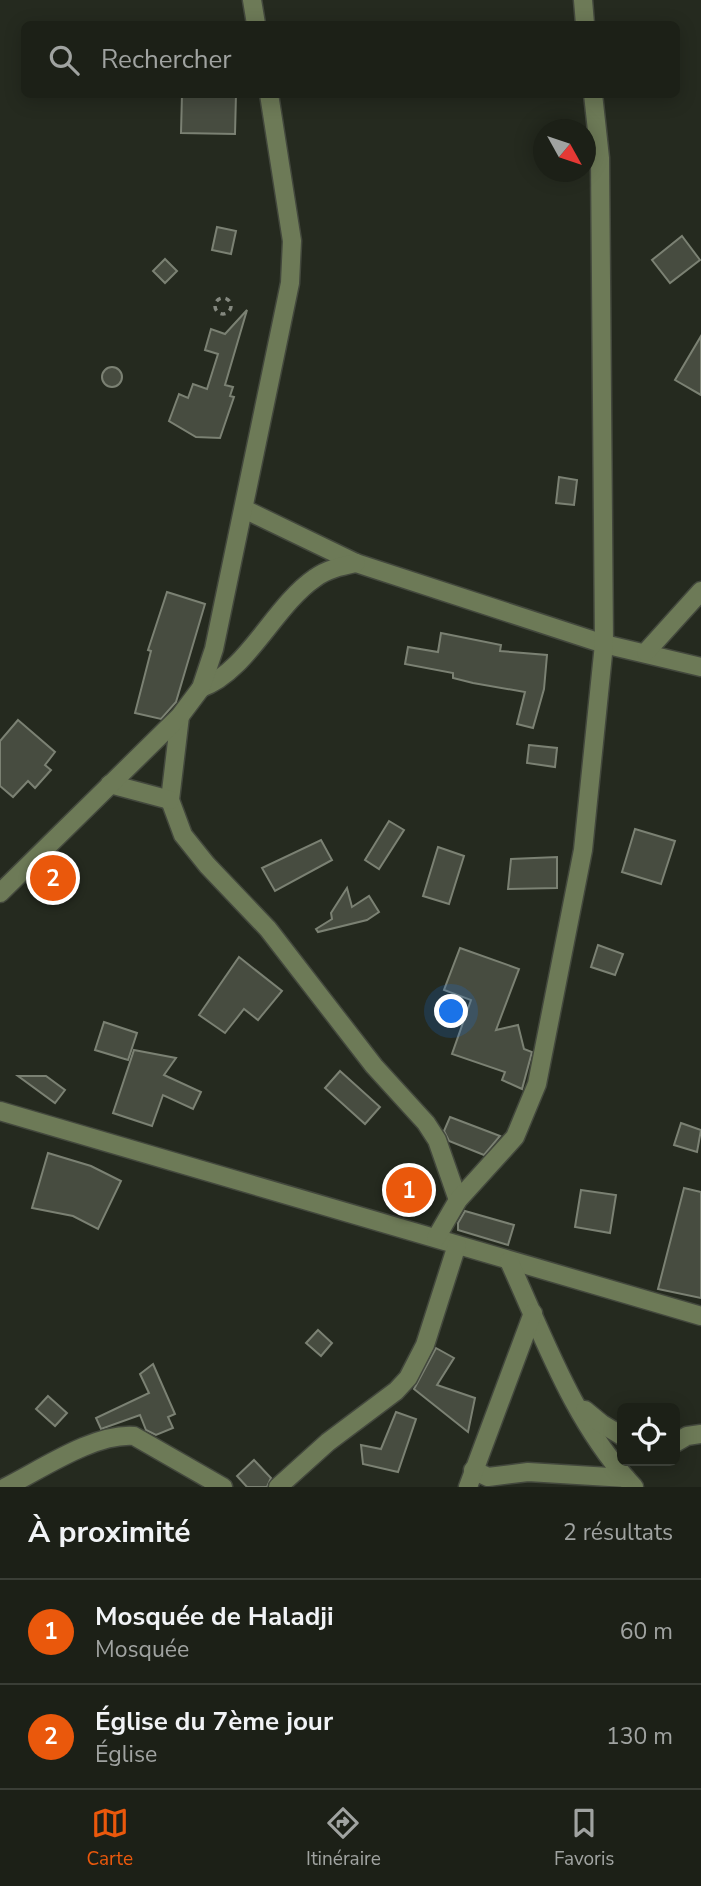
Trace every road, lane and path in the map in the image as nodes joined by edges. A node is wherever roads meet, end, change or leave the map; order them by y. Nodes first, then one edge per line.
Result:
1 (252, 0) edge
2 (583, 0) edge
3 (256, 21) edge
4 (585, 21) edge
5 (270, 98) edge
6 (593, 98) edge
7 (216, 302) joint
8 (244, 509) junction
9 (356, 563) junction
10 (701, 591) edge
11 (604, 644) junction
12 (646, 652) junction
13 (701, 667) edge
14 (201, 688) junction
15 (180, 716) junction
16 (110, 784) junction
17 (170, 800) junction
18 (0, 893) edge
19 (0, 1111) edge
20 (458, 1200) junction
21 (436, 1238) junction
22 (457, 1245) junction
23 (509, 1261) junction
24 (533, 1313) junction
25 (701, 1316) edge
26 (570, 1396) junction
27 (617, 1433) edge
28 (701, 1434) edge
29 (680, 1440) edge
30 (470, 1479) edge
31 (630, 1482) edge
32 (6, 1487) edge
33 (223, 1487) edge
34 (278, 1487) edge

1 - 3 street
2 - 4 street
5 - 8 street
6 - 11 street
7 - 7 path
8 - 9 street
8 - 14 street
9 - 11 street
9 - 14 street
10 - 12 street
11 - 12 street
11 - 20 street
12 - 13 street
14 - 15 street
15 - 16 street
15 - 17 street
16 - 17 street
16 - 18 street
17 - 20 street
19 - 21 street
20 - 21 street
21 - 22 street
22 - 23 street
22 - 34 street
23 - 24 street
23 - 25 street
24 - 26 street
24 - 30 street
26 - 27 street
26 - 31 street
28 - 29 street
30 - 31 street
32 - 33 street

